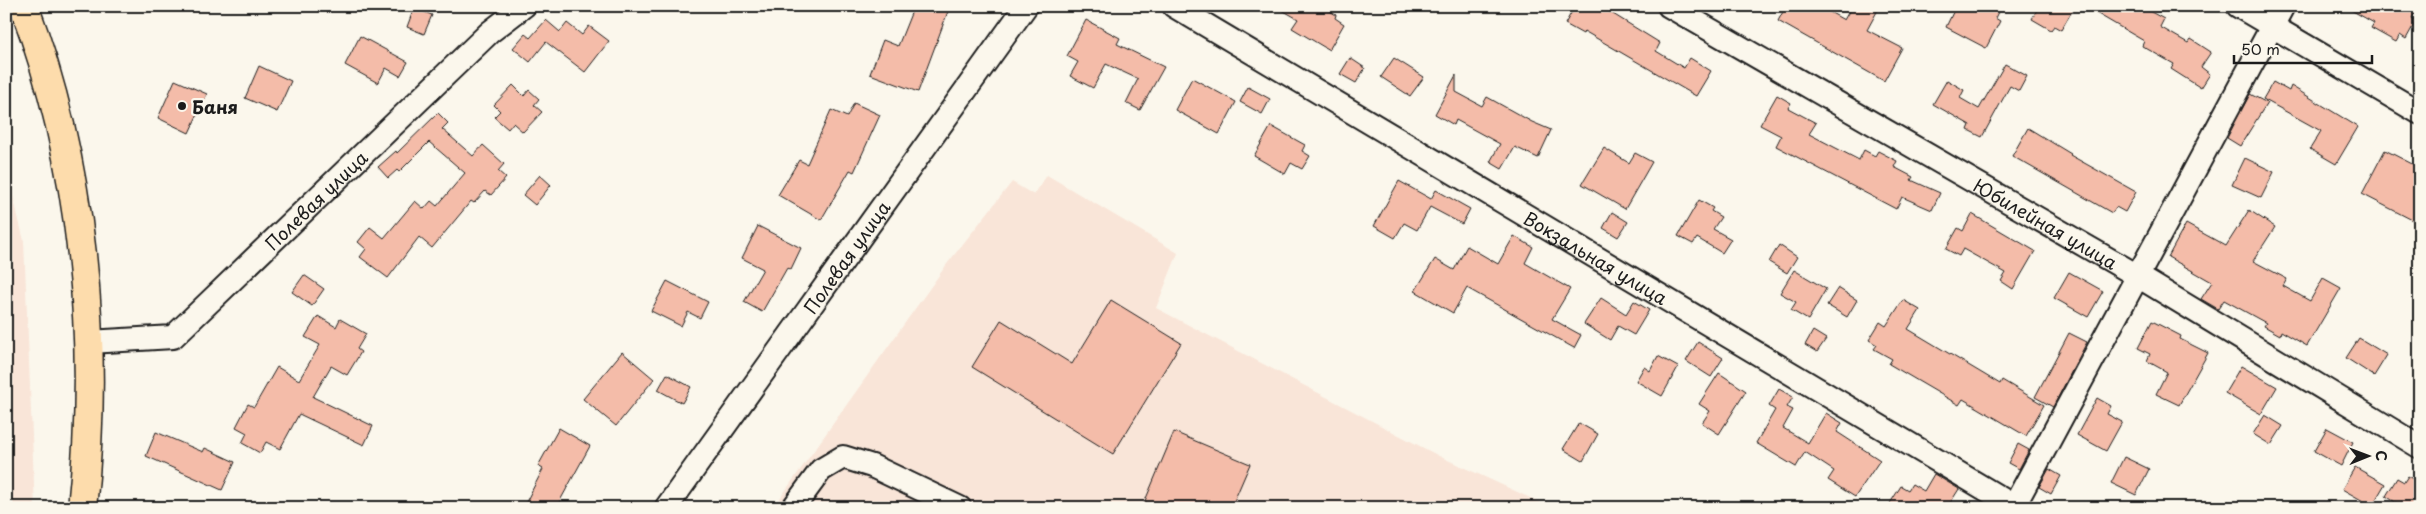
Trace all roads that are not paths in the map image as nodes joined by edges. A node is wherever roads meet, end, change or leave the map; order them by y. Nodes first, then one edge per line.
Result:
1 (12, 6) edge
2 (524, 6) edge
3 (1026, 6) edge
4 (1174, 6) edge
5 (1669, 6) edge
6 (2238, 6) edge
7 (2284, 6) edge
8 (28, 18) edge
9 (2272, 26) junction
10 (2420, 113) edge
11 (2136, 275) junction
12 (89, 342) junction
13 (2420, 447) edge
14 (2015, 507) edge
15 (82, 508) edge
16 (666, 508) edge
17 (793, 508) edge
18 (960, 508) edge

1 - 8 street
2 - 12 street, Полевая улица
3 - 16 street, Полевая улица
4 - 14 street, Вокзальная улица
5 - 11 street, Юбилейная улица
6 - 9 street
7 - 9 street
8 - 12 main road
9 - 10 street
9 - 11 street
11 - 13 street, Юбилейная улица
11 - 14 street
12 - 15 main road
17 - 18 street

